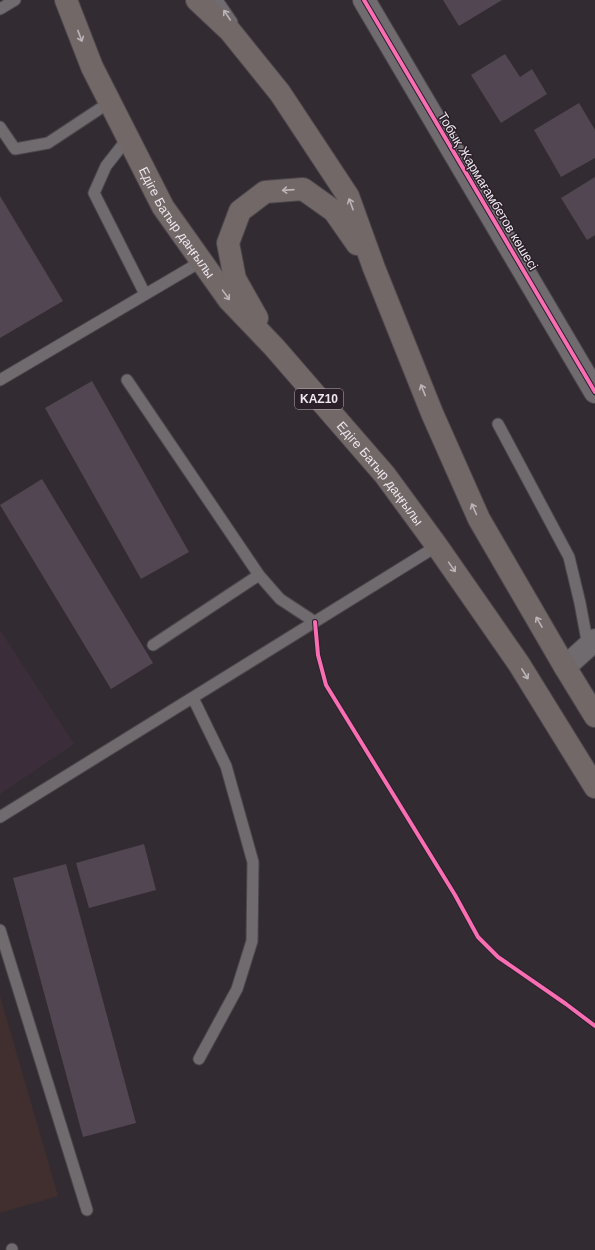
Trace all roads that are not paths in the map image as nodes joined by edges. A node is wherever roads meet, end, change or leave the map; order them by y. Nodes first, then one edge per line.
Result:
1 (15, 0) edge
2 (66, 0) edge
3 (197, 0) edge
4 (217, 0) edge
5 (364, 0) edge
6 (0, 9) edge
7 (280, 93) junction
8 (110, 102) junction
9 (0, 127) edge
10 (128, 138) junction
11 (202, 262) junction
12 (374, 268) junction
13 (145, 294) junction
14 (274, 347) junction
15 (0, 380) edge
16 (127, 380) dead end
17 (595, 392) edge
18 (498, 424) dead end
19 (437, 546) junction
20 (259, 575) junction
21 (315, 622) junction
22 (591, 643) edge
23 (153, 645) dead end
24 (565, 667) junction
25 (193, 698) junction
26 (595, 716) edge
27 (595, 787) edge
28 (0, 817) edge
29 (0, 930) edge
30 (199, 1059) dead end
31 (87, 1210) dead end

1 - 6 lane
2 -> 8 main road, Едіге Батыр даңғылы / KAZ10
3 - 7 main road
7 -> 4 lane
5 - 17 street, Тобық Жармағамбетов көшесі
12 -> 7 main road
8 - 9 lane
8 - 10 main road, Едіге Батыр даңғылы / KAZ10
10 - 11 main road, Едіге Батыр даңғылы / KAZ10
10 - 13 lane
11 - 13 lane
11 -> 14 main road, Едіге Батыр даңғылы / KAZ10
12 -> 14 main road
24 -> 12 main road
13 - 15 lane
14 - 19 main road, Едіге Батыр даңғылы / KAZ10
16 - 20 lane
18 - 22 lane
19 - 21 lane
19 -> 27 main road, Едіге Батыр даңғылы / KAZ10
20 - 21 lane
20 - 23 lane
21 - 25 lane
22 - 24 street
24 - 26 main road
25 - 28 lane
25 - 30 lane
29 - 31 lane

